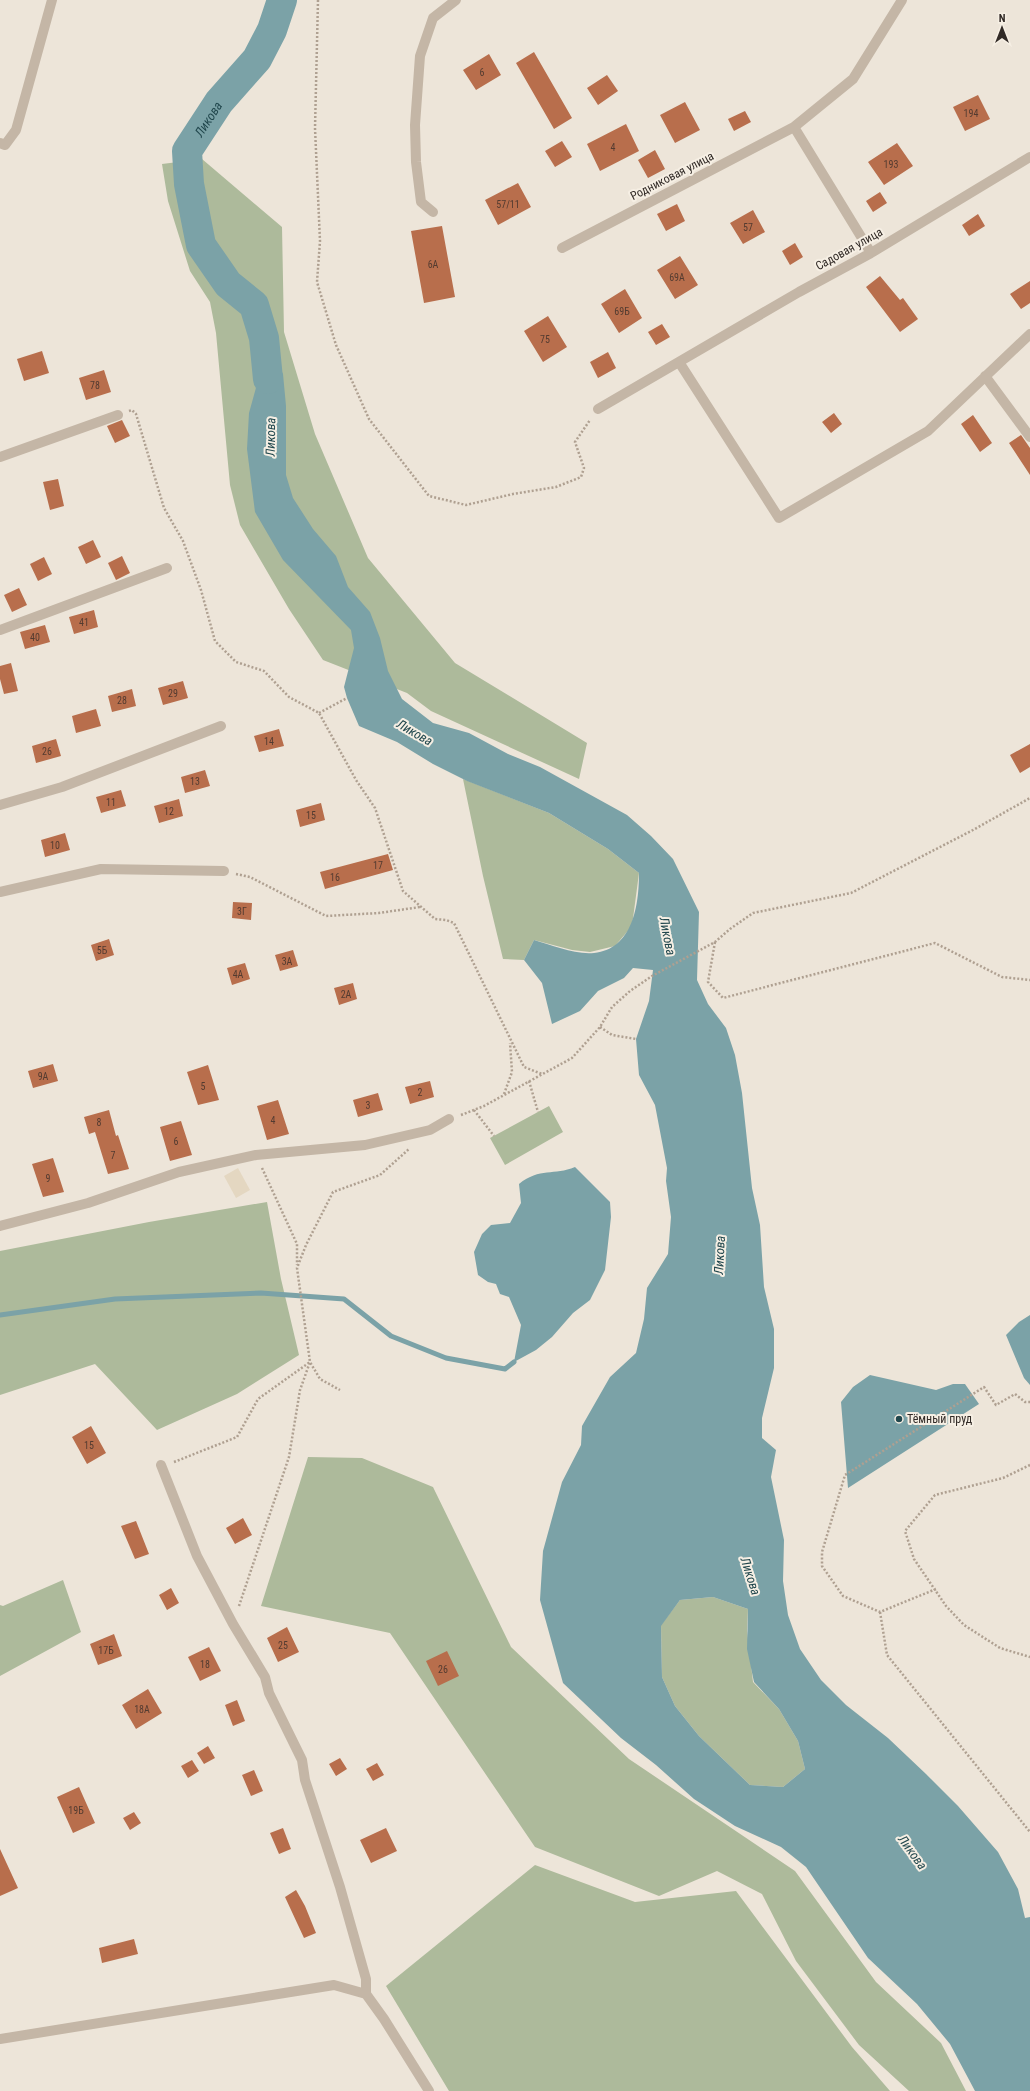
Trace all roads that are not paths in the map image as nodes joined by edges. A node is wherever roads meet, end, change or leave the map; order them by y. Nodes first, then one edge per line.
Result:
1 (52, 0) edge
2 (456, 0) edge
3 (902, 0) edge
4 (794, 127) junction
5 (0, 143) edge
6 (1030, 157) edge
7 (433, 212) dead end
8 (562, 248) dead end
9 (871, 253) junction
10 (1030, 334) edge
11 (679, 362) junction
12 (985, 376) junction
13 (598, 409) road end
14 (118, 415) road end
15 (1030, 437) edge
16 (0, 457) edge
17 (167, 568) dead end
18 (0, 630) edge
19 (221, 726) dead end
20 (0, 805) edge
21 (224, 871) road end
22 (0, 892) edge
23 (449, 1119) road end
24 (0, 1226) edge
25 (161, 1465) road end
26 (366, 1994) junction
27 (0, 2039) edge
28 (429, 2091) edge

1 - 5 street
2 - 7 street
3 - 4 street, Родниковая улица
4 - 8 street, Родниковая улица
4 - 9 street
6 - 9 street, Садовая улица
9 - 11 street, Садовая улица
10 - 12 street
11 - 12 street
11 - 13 street, Садовая улица
12 - 15 street
14 - 16 street
17 - 18 street
19 - 20 street
21 - 22 street
23 - 24 street
25 - 26 street
26 - 27 street
26 - 28 street

